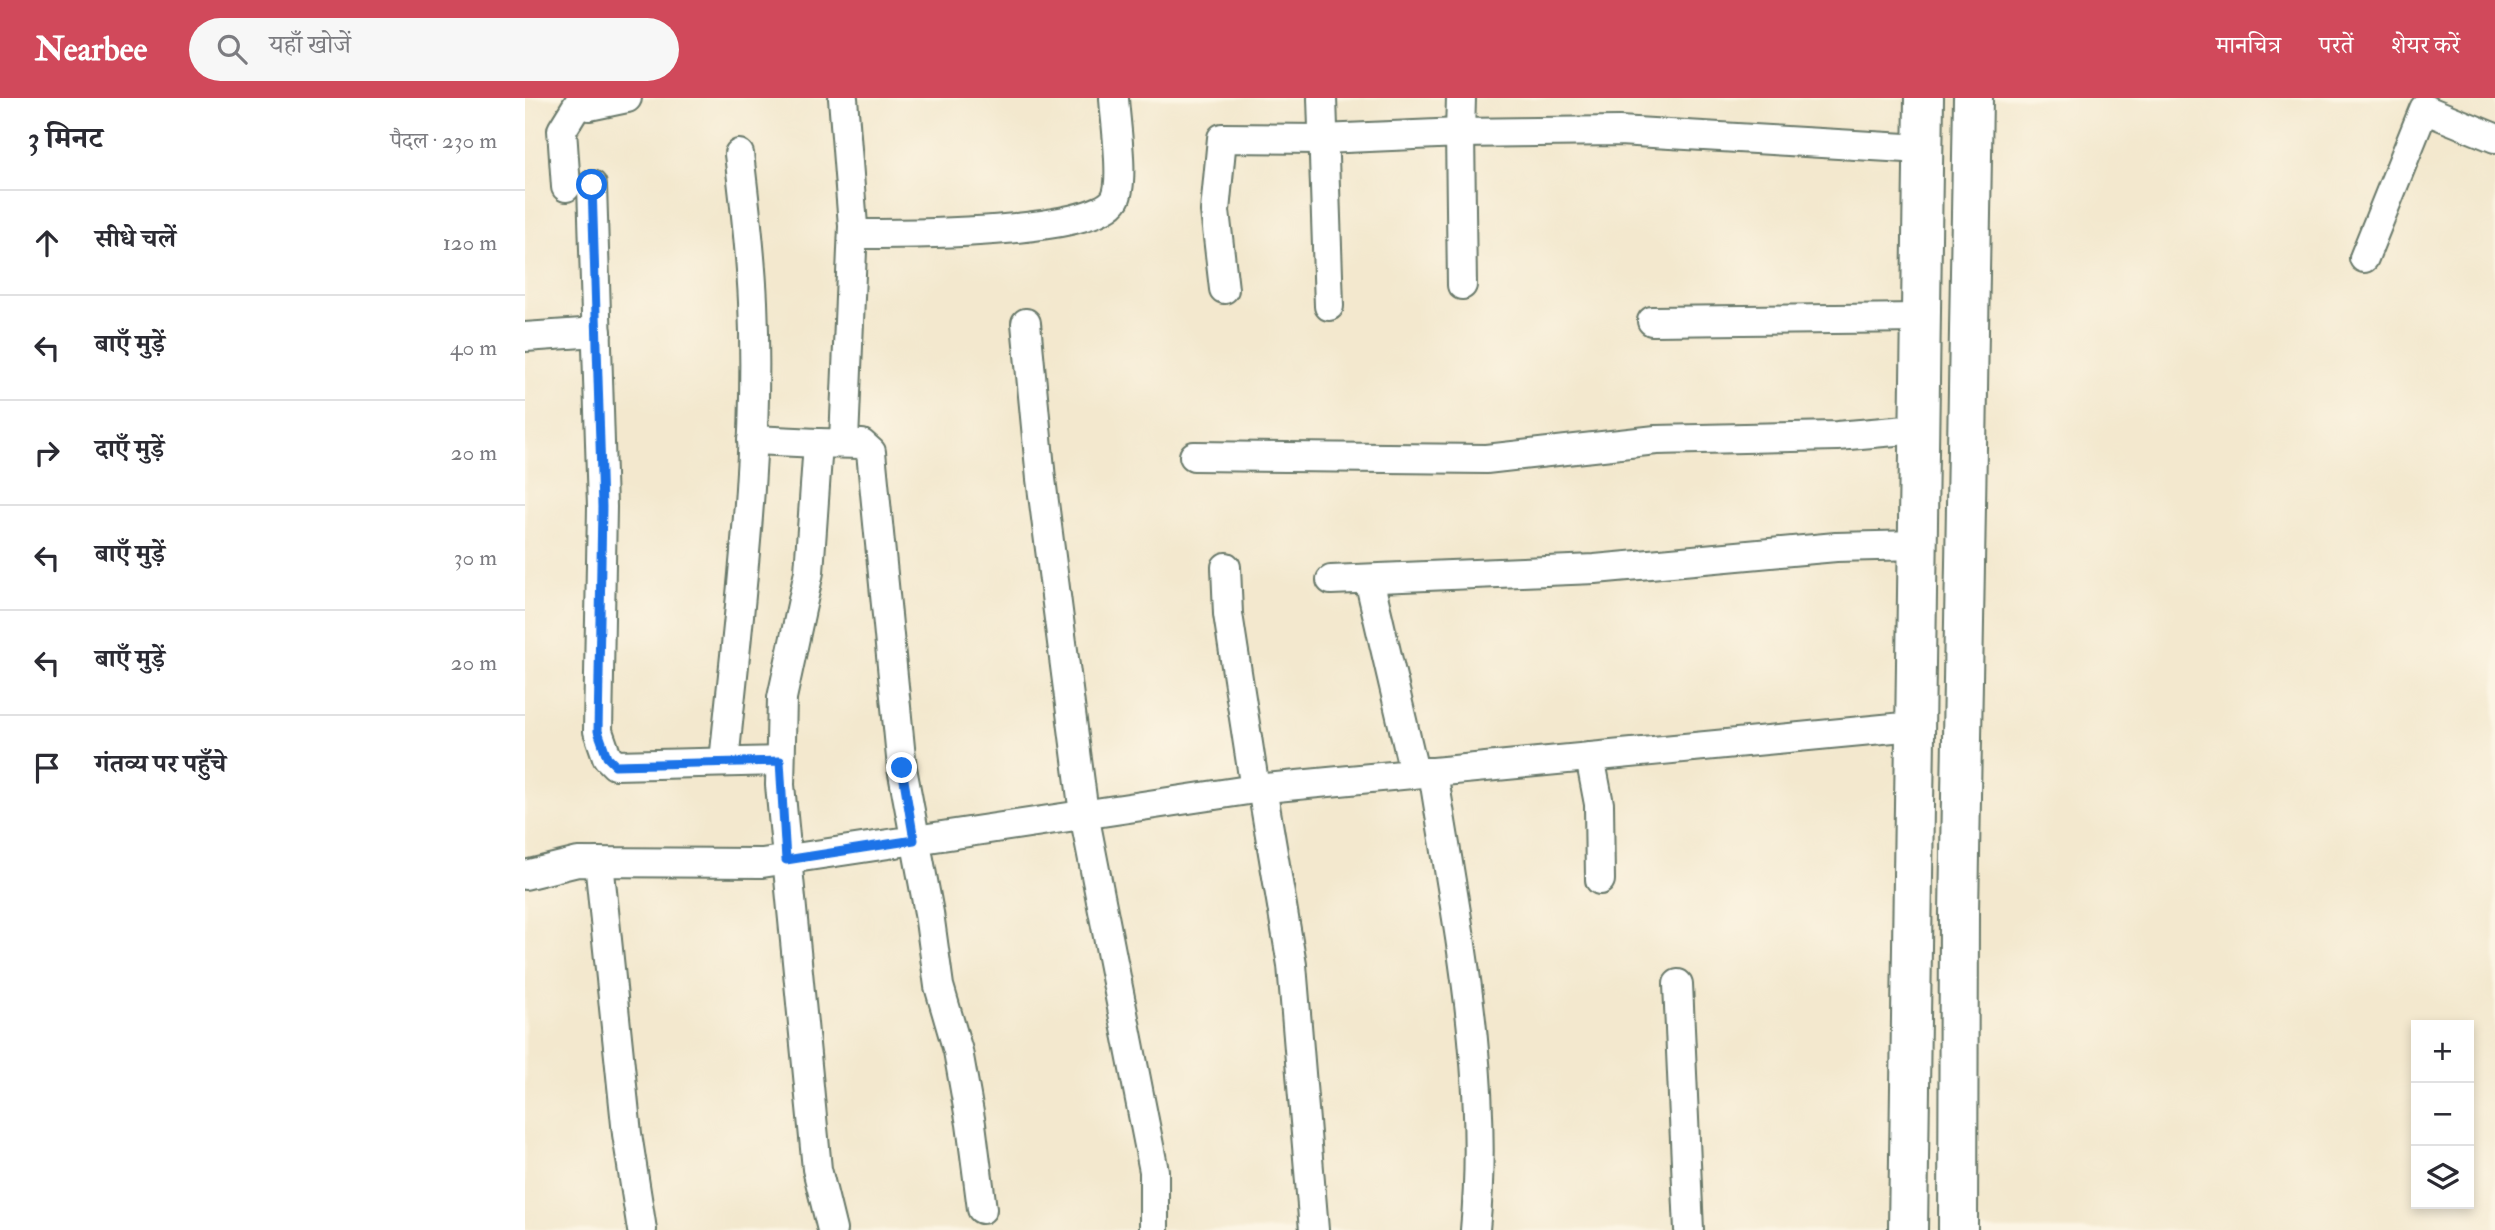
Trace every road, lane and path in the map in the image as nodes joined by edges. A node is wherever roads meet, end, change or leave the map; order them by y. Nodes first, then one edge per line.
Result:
1 (627, 98) edge
2 (843, 98) edge
3 (1114, 98) edge
4 (1322, 98) edge
5 (1461, 98) edge
6 (1924, 98) edge
7 (1973, 98) edge
8 (585, 102) edge
9 (1460, 133) junction
10 (2495, 138) edge
11 (1323, 139) junction
12 (1923, 149) junction
13 (739, 155) dead end
14 (853, 234) junction
15 (2364, 258) dead end
16 (1462, 285) dead end
17 (1224, 289) dead end
18 (1329, 306) dead end
19 (1920, 318) junction
20 (1652, 321) dead end
21 (1026, 323) dead end
22 (597, 332) junction
23 (525, 337) edge
24 (1919, 429) junction
25 (752, 440) junction
26 (831, 442) junction
27 (1193, 456) dead end
28 (1917, 545) junction
29 (1226, 566) dead end
30 (1369, 579) junction
31 (1331, 580) dead end
32 (1915, 726) junction
33 (1590, 757) junction
34 (780, 761) junction
35 (723, 762) junction
36 (1433, 772) junction
37 (1258, 789) junction
38 (1084, 814) junction
39 (914, 840) junction
40 (786, 860) junction
41 (599, 862) junction
42 (525, 874) edge
43 (1600, 880) dead end
44 (1678, 984) dead end
45 (982, 1209) dead end
46 (642, 1230) edge
47 (832, 1230) edge
48 (1154, 1230) edge
49 (1314, 1230) edge
50 (1475, 1230) edge
51 (1689, 1230) edge
52 (1908, 1230) edge
53 (1958, 1230) edge

1 - 8 street
2 - 14 street
3 - 14 street
4 - 11 street
5 - 9 street
6 - 12 main road
7 - 53 main road
8 - 22 street
9 - 11 street
9 - 12 street
9 - 16 street
10 - 15 street
11 - 17 street
11 - 18 street
12 - 19 main road
13 - 25 street
14 - 26 street
19 - 20 street
19 - 24 main road
21 - 38 street
22 - 23 street
22 - 35 street
24 - 27 street
24 - 28 main road
25 - 26 street
25 - 35 street
26 - 34 street
26 - 39 street
28 - 30 street
28 - 32 main road
29 - 37 street
30 - 31 street
30 - 36 street
32 - 33 street
32 - 52 main road
33 - 36 street
33 - 43 street
34 - 35 street
34 - 40 street
36 - 37 street
36 - 50 street
37 - 38 street
37 - 49 street
38 - 39 street
38 - 48 street
39 - 40 street
39 - 45 street
40 - 41 street
40 - 47 street
41 - 42 street
41 - 46 street
44 - 51 street

